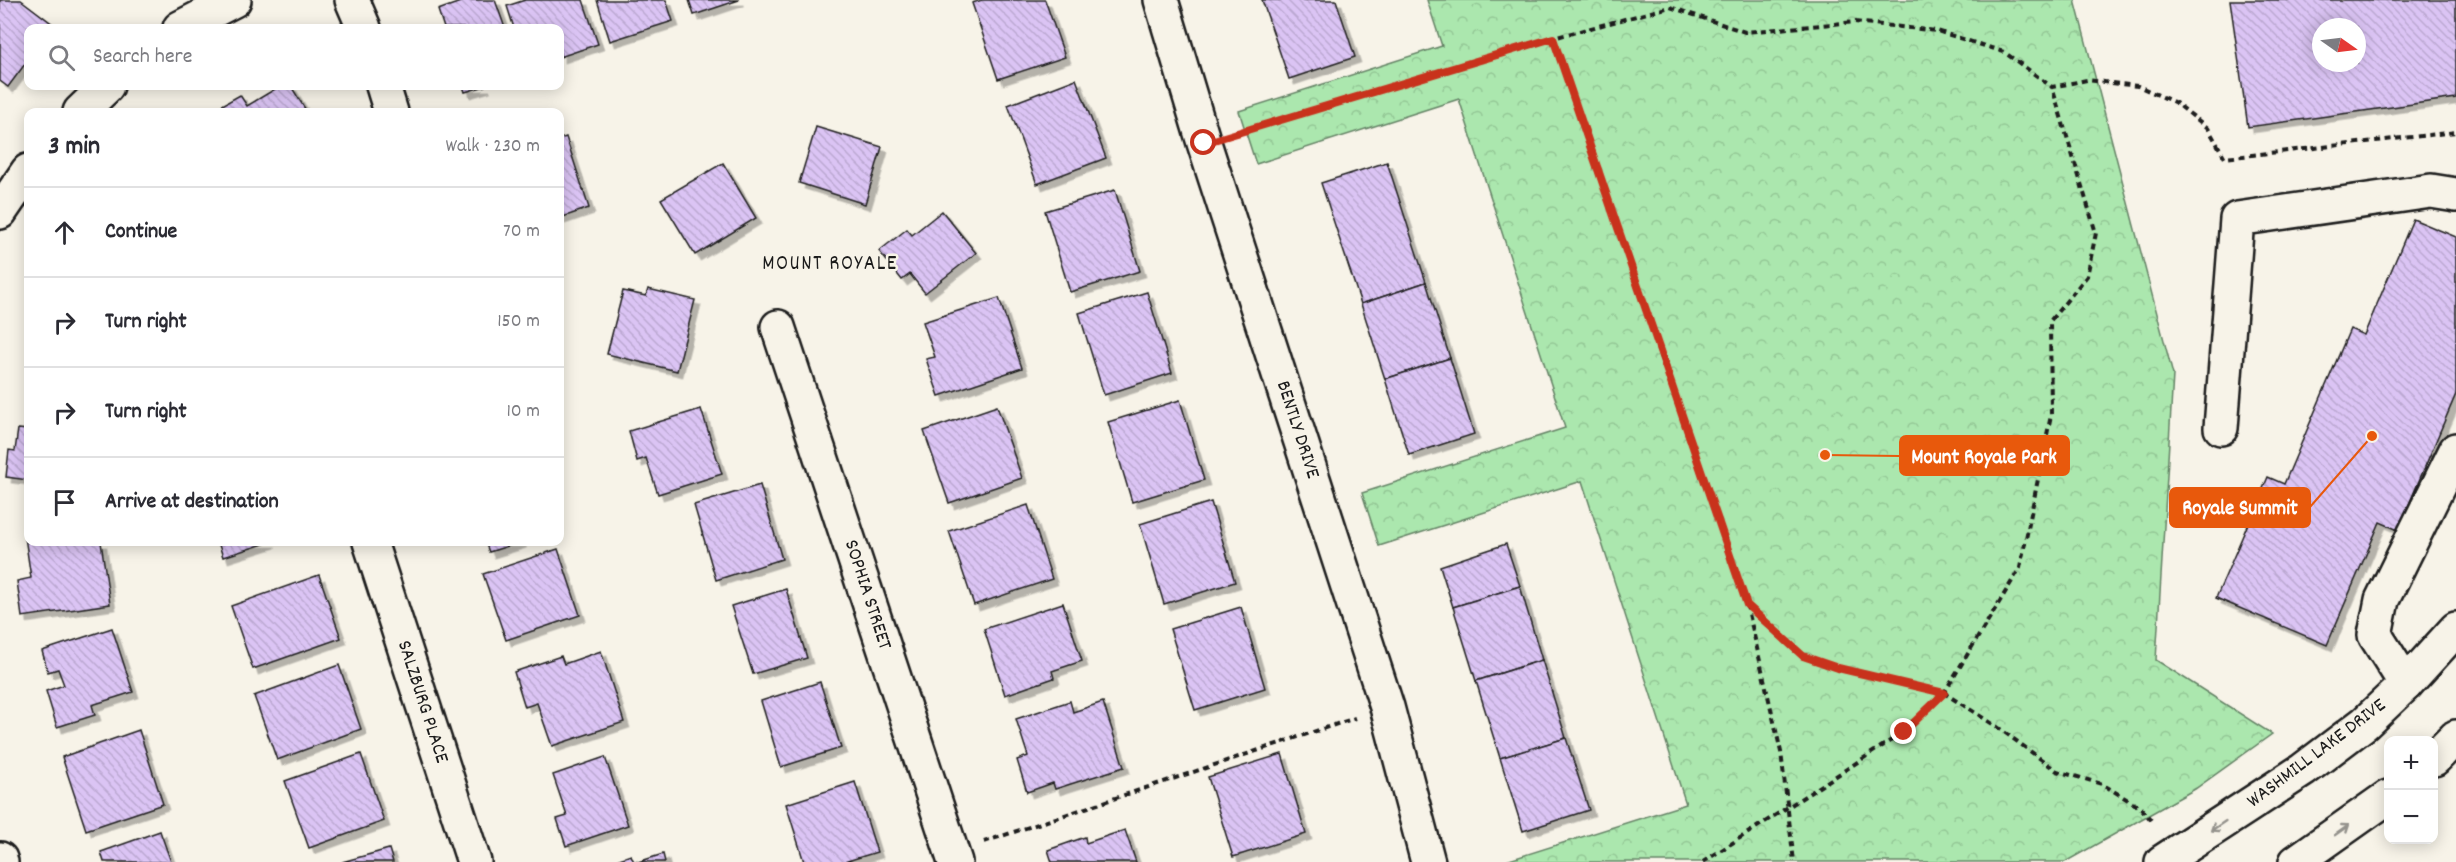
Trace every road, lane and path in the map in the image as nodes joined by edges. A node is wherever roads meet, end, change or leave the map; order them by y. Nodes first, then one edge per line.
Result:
1 (234, 0) edge
2 (352, 0) edge
3 (1161, 0) edge
4 (188, 24) edge
5 (362, 24) edge
6 (1553, 38) junction
7 (2052, 87) junction
8 (103, 90) edge
9 (384, 90) edge
10 (84, 108) edge
11 (390, 108) edge
12 (2456, 132) edge
13 (1204, 143) junction
14 (24, 177) edge
15 (2456, 195) edge
16 (0, 213) edge
17 (778, 327) dead end
18 (2222, 428) dead end
19 (2456, 450) edge
20 (371, 546) edge
21 (1747, 605) junction
22 (2456, 629) edge
23 (2406, 684) junction
24 (1944, 693) junction
25 (1387, 707) junction
26 (2456, 737) edge
27 (2438, 754) edge
28 (2384, 800) edge
29 (1789, 808) junction
30 (2151, 820) dead end
31 (954, 857) edge
32 (474, 862) edge
33 (1428, 862) edge
34 (1703, 862) edge
35 (1794, 862) edge
36 (2162, 862) edge
37 (2296, 862) edge

1 - 4 street
2 - 5 street
3 - 13 street, BENTLY DRIVE
6 - 7 path
6 - 13 path
6 - 21 path
7 - 12 path
7 - 24 path
8 - 10 street
9 - 11 street
13 - 25 street, BENTLY DRIVE
14 - 16 street
15 - 18 street
17 - 31 street, SOPHIA STREET
19 - 23 street
20 - 32 street, SALZBURG PLACE
21 - 24 path
21 - 29 path
22 - 23 street, WASHMILL LAKE DRIVE
23 -> 36 street, WASHMILL LAKE DRIVE
24 - 29 path
24 - 30 path
25 - 31 path
25 - 33 street, BENTLY DRIVE
26 - 27 street
37 -> 28 street
29 - 34 path
29 - 35 path

